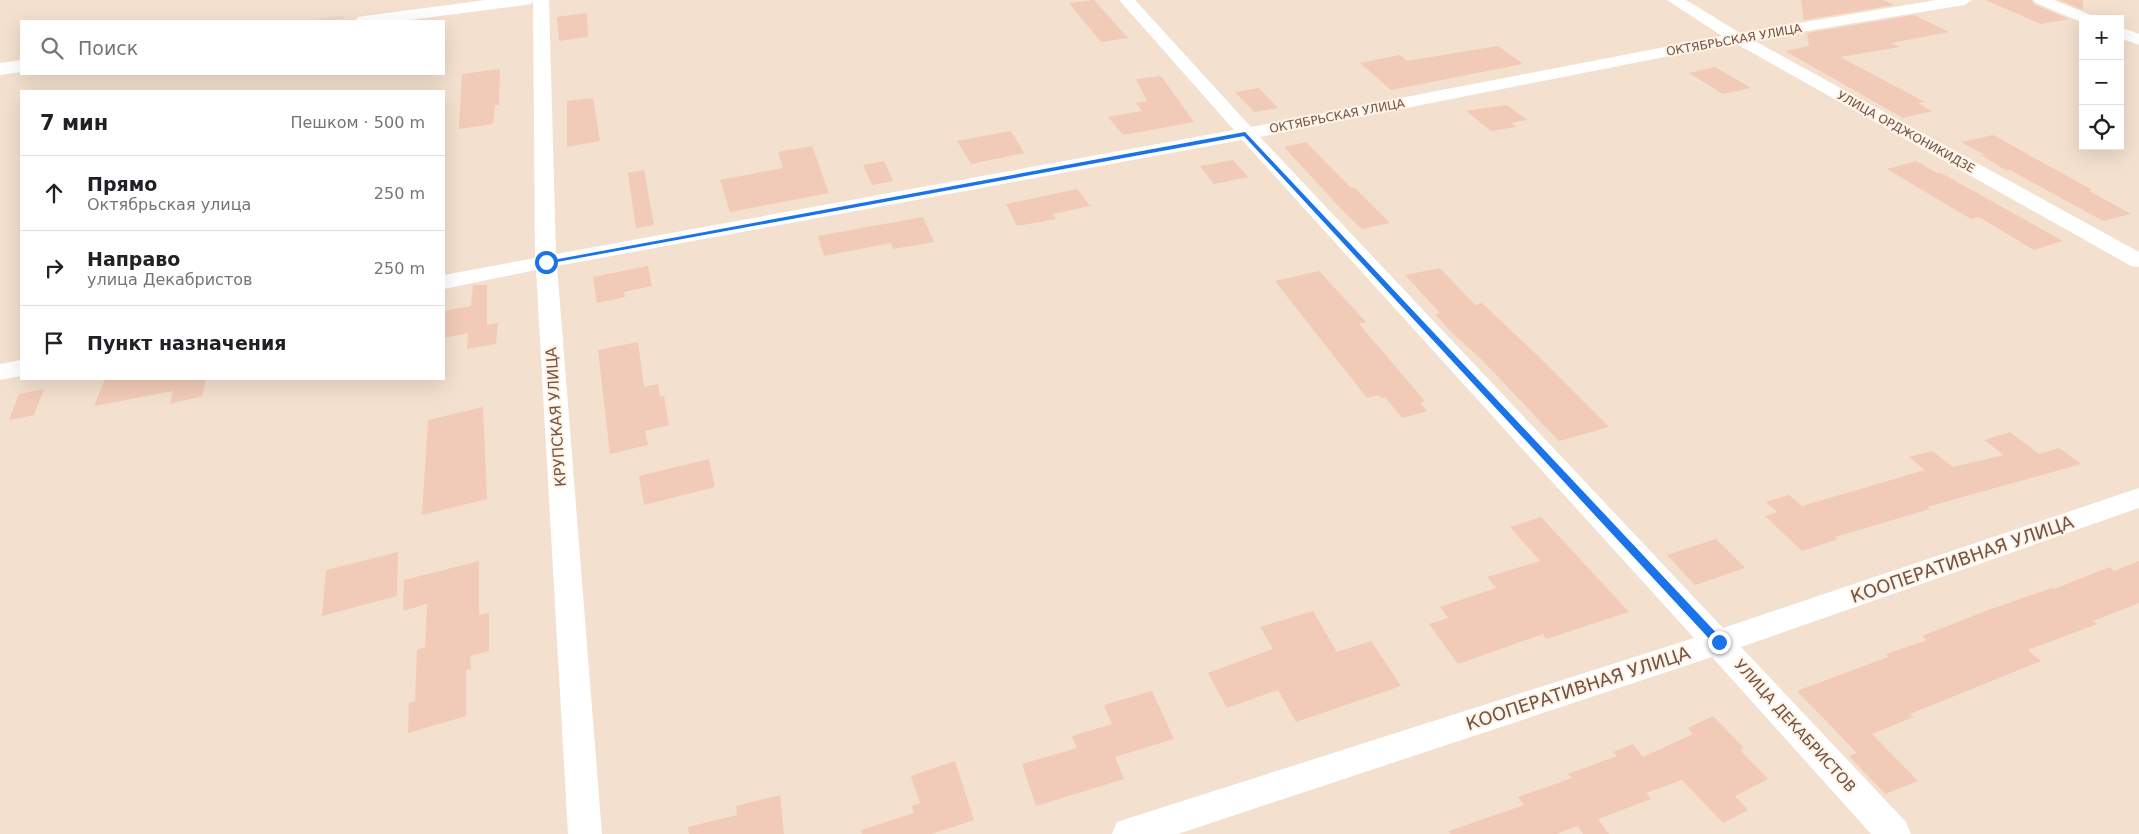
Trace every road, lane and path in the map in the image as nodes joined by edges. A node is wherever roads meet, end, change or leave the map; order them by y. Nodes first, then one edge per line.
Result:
1 (525, 0) edge
2 (541, 0) edge
3 (1127, 0) edge
4 (1675, 0) edge
5 (1964, 0) edge
6 (2041, 0) edge
7 (2079, 16) edge
8 (372, 20) edge
9 (2124, 34) edge
10 (1737, 38) junction
11 (2139, 40) edge
12 (20, 66) edge
13 (0, 69) edge
14 (1245, 134) junction
15 (2139, 261) edge
16 (546, 262) junction
17 (445, 282) edge
18 (20, 368) edge
19 (0, 372) edge
20 (2139, 498) edge
21 (1719, 642) junction
22 (584, 834) edge
23 (1129, 834) edge
24 (1894, 834) edge

1 - 8 street
2 - 16 street, КРУПСКАЯ УЛИЦА
3 - 14 street, УЛИЦА ДЕКАБРИСТОВ
4 - 10 street, УЛИЦА ОРДЖОНИКИДЗЕ
5 - 10 street, ОКТЯБРЬСКАЯ УЛИЦА
6 - 7 street
9 - 11 street
10 - 14 street, ОКТЯБРЬСКАЯ УЛИЦА
10 - 15 street, УЛИЦА ОРДЖОНИКИДЗЕ
12 - 13 street
14 - 16 street, ОКТЯБРЬСКАЯ УЛИЦА
14 - 21 street, УЛИЦА ДЕКАБРИСТОВ
16 - 17 street, ОКТЯБРЬСКАЯ УЛИЦА
16 - 22 street, КРУПСКАЯ УЛИЦА
18 - 19 street
20 - 21 street, КООПЕРАТИВНАЯ УЛИЦА
21 - 23 street, КООПЕРАТИВНАЯ УЛИЦА
21 - 24 street, УЛИЦА ДЕКАБРИСТОВ

